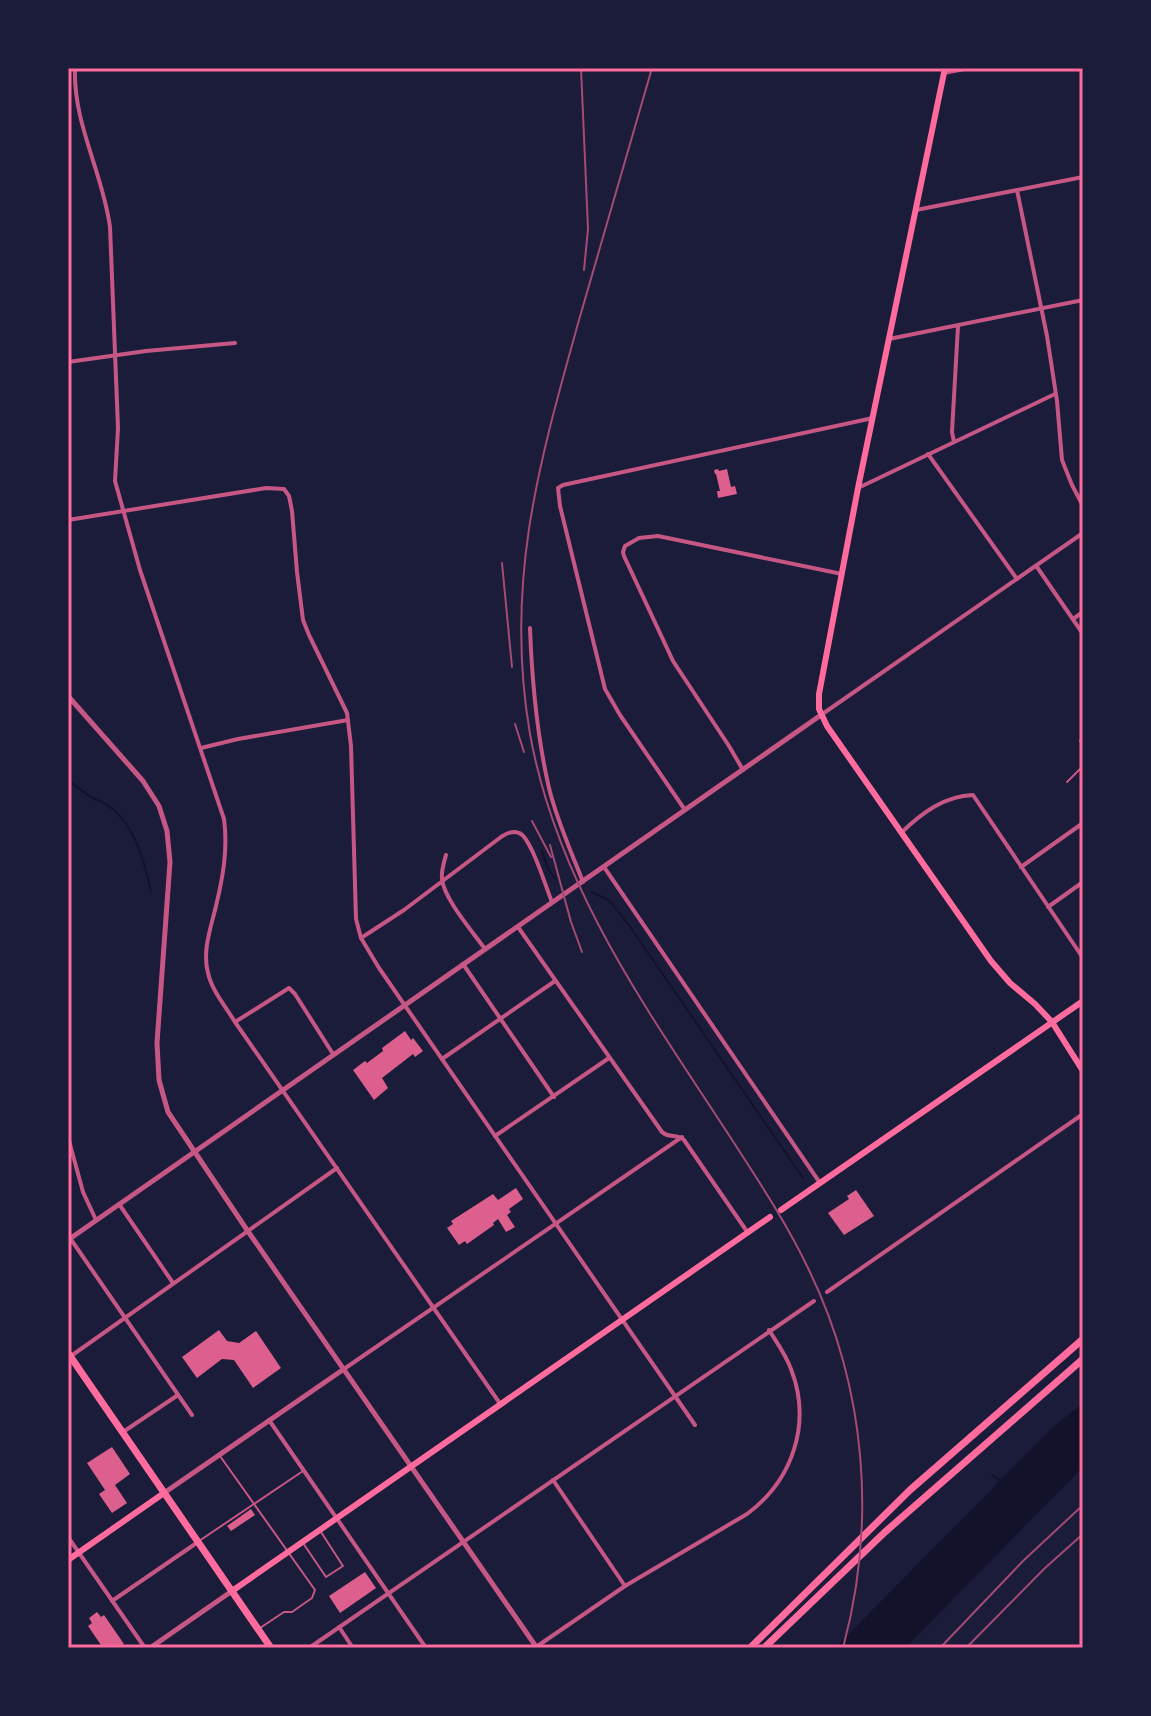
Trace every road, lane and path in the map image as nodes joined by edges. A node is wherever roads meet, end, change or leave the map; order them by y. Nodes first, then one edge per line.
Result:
1 (75, 68) edge
2 (969, 68) edge
3 (945, 70) edge
4 (1083, 177) edge
5 (1017, 190) junction
6 (916, 210) junction
7 (1083, 300) edge
8 (1042, 308) junction
9 (958, 326) junction
10 (889, 339) junction
11 (235, 343) dead end
12 (116, 356) junction
13 (68, 362) edge
14 (1056, 393) junction
15 (873, 418) junction
16 (954, 442) junction
17 (928, 454) junction
18 (858, 488) junction
19 (1083, 506) edge
20 (122, 511) junction
21 (68, 520) edge
22 (1083, 533) edge
23 (1036, 566) junction
24 (842, 574) junction
25 (1017, 579) junction
26 (1083, 612) edge
27 (1073, 619) junction
28 (530, 628) dead end
29 (1083, 634) edge
30 (68, 696) edge
31 (821, 715) junction
32 (348, 720) junction
33 (201, 748) junction
34 (1083, 766) edge
35 (743, 770) junction
36 (1067, 782) dead end
37 (685, 810) junction
38 (1083, 823) edge
39 (902, 832) junction
40 (446, 855) dead end
41 (604, 867) junction
42 (1021, 867) junction
43 (442, 882) junction
44 (583, 882) junction
45 (1083, 882) edge
46 (552, 903) junction
47 (1048, 907) junction
48 (518, 927) junction
49 (361, 938) junction
50 (485, 949) junction
51 (1083, 958) edge
52 (463, 964) junction
53 (555, 981) junction
54 (1083, 1001) edge
55 (406, 1005) junction
56 (500, 1018) junction
57 (235, 1022) junction
58 (1052, 1022) junction
59 (333, 1054) junction
60 (609, 1058) junction
61 (442, 1059) junction
62 (1083, 1071) edge
63 (283, 1090) junction
64 (554, 1097) junction
65 (1083, 1114) edge
66 (495, 1136) junction
67 (68, 1137) edge
68 (682, 1137) junction
69 (194, 1152) junction
70 (337, 1168) junction
71 (820, 1183) junction
72 (119, 1204) junction
73 (781, 1210) dead end
74 (770, 1217) dead end
75 (96, 1220) junction
76 (556, 1223) junction
77 (247, 1231) junction
78 (748, 1233) junction
79 (69, 1239) edge
80 (173, 1283) junction
81 (827, 1292) dead end
82 (814, 1301) dead end
83 (434, 1308) junction
84 (124, 1317) junction
85 (623, 1320) junction
86 (769, 1330) junction
87 (1083, 1339) edge
88 (69, 1356) edge
89 (1083, 1359) edge
90 (344, 1369) junction
91 (178, 1395) junction
92 (676, 1396) junction
93 (501, 1405) junction
94 (192, 1415) dead end
95 (269, 1420) junction
96 (695, 1425) dead end
97 (123, 1432) junction
98 (219, 1455) junction
99 (411, 1466) junction
100 (304, 1470) junction
101 (553, 1480) junction
102 (164, 1493) junction
103 (253, 1504) junction
104 (337, 1518) junction
105 (319, 1530) junction
106 (68, 1537) edge
107 (463, 1541) junction
108 (198, 1542) junction
109 (303, 1542) junction
110 (287, 1552) junction
111 (79, 1553) junction
112 (68, 1560) edge
113 (625, 1586) junction
114 (232, 1591) junction
115 (388, 1592) junction
116 (112, 1601) junction
117 (339, 1627) junction
118 (258, 1630) junction
119 (147, 1648) edge
120 (271, 1648) edge
121 (309, 1648) edge
122 (353, 1648) edge
123 (426, 1648) edge
124 (536, 1648) edge
125 (750, 1648) edge
126 (764, 1648) edge

1 - 12 street
2 - 3 street
3 - 6 main road
4 - 5 street
5 - 6 street
5 - 8 street
6 - 10 main road
7 - 8 street
8 - 9 street
8 - 14 street
9 - 10 street
9 - 16 street
10 - 15 main road
11 - 12 street
12 - 13 street
12 - 20 street
14 - 16 street
14 - 19 street
15 - 18 main road
15 - 37 street
16 - 17 street
17 - 18 street
17 - 25 street
18 - 24 main road
20 - 21 street
20 - 32 street
20 - 33 street
22 - 23 street
23 - 25 street
23 - 27 street
24 - 31 main road
24 - 35 street
25 - 31 street
26 - 27 street
27 - 29 street
28 - 44 street
30 - 69 street
31 - 35 street
31 - 39 main road
32 - 33 street
32 - 49 street
33 - 57 street
34 - 36 lane
35 - 37 street
37 - 41 street
38 - 42 street
39 - 42 street
39 - 58 main road
40 - 43 street
41 - 44 street
41 - 71 street
42 - 47 street
43 - 46 street
43 - 49 street
43 - 50 street
44 - 46 street
45 - 47 street
46 - 48 street
47 - 51 street
48 - 50 street
48 - 53 street
49 - 55 street
50 - 52 street
52 - 55 street
52 - 56 street
53 - 56 street
53 - 60 street
54 - 58 main road
55 - 59 street
55 - 61 street
56 - 61 street
56 - 64 street
57 - 59 street
57 - 63 street
58 - 62 main road
58 - 71 main road
59 - 63 street
60 - 64 street
60 - 68 street
61 - 66 street
63 - 69 street
63 - 70 street
64 - 66 street
65 - 81 street
66 - 76 street
67 - 75 street
68 - 76 street
68 - 78 street
69 - 72 street
69 - 77 street
70 - 77 street
70 - 83 street
71 - 73 main road
72 - 75 street
72 - 80 street
74 - 78 main road
75 - 79 street
76 - 83 street
76 - 85 street
77 - 80 street
77 - 90 street
78 - 85 main road
79 - 84 street
80 - 84 street
82 - 86 street
83 - 90 street
83 - 93 street
84 - 88 street
84 - 91 street
85 - 92 street
85 - 93 main road
86 - 92 street
86 - 113 street
87 - 125 main road
88 - 97 main road
89 - 126 main road
90 - 95 street
90 - 99 street
91 - 94 street
91 - 97 street
92 - 96 street
92 - 101 street
93 - 99 main road
95 - 98 street
95 - 100 street
97 - 102 main road
98 - 102 street
98 - 103 lane
99 - 104 main road
99 - 107 street
100 - 103 lane
100 - 104 street
101 - 107 street
101 - 113 street
102 - 108 main road
102 - 111 main road
103 - 108 lane
103 - 110 lane
104 - 105 main road
104 - 115 street
105 - 109 main road
105 - 109 lane
106 - 111 street
107 - 115 street
107 - 124 street
108 - 114 main road
108 - 116 street
109 - 110 main road
110 - 114 main road
110 - 118 lane
111 - 112 main road
111 - 116 street
113 - 124 street
114 - 118 main road
114 - 119 street
115 - 117 street
115 - 123 street
116 - 119 street
117 - 121 street
117 - 122 street
118 - 120 main road

